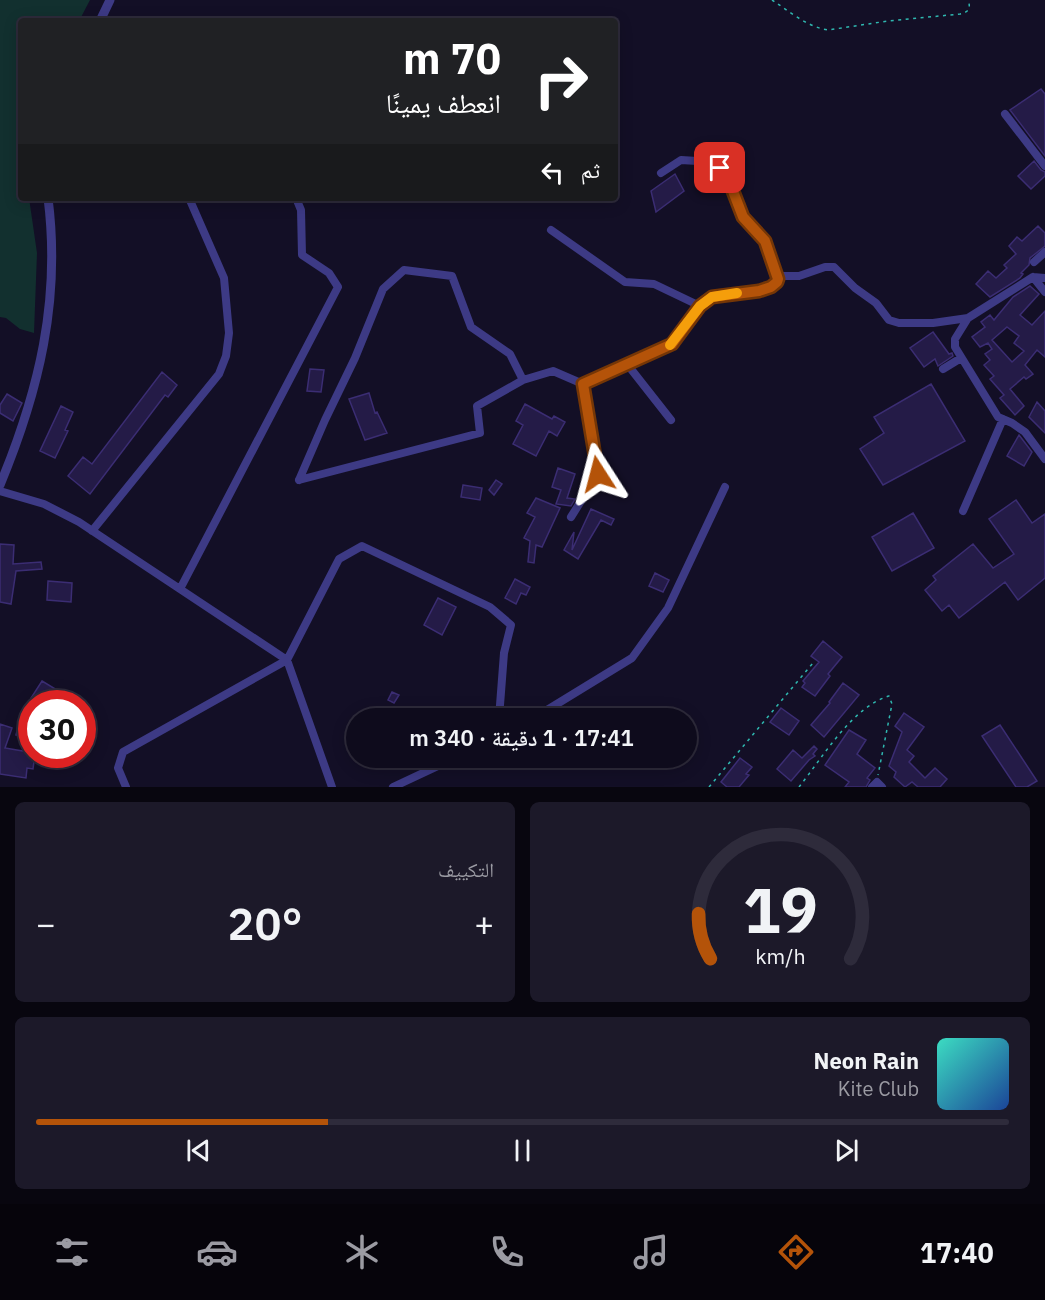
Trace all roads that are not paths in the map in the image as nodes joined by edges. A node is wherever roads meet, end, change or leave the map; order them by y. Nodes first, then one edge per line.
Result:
1 (110, 0) edge
2 (101, 18) edge
3 (1005, 114) dead end
4 (1045, 166) edge
5 (661, 173) dead end
6 (48, 201) edge
7 (190, 201) edge
8 (297, 201) edge
9 (550, 230) dead end
10 (1045, 252) edge
11 (1035, 262) dead end
12 (1033, 278) junction
13 (1045, 278) edge
14 (778, 279) junction
15 (1045, 292) edge
16 (700, 306) junction
17 (968, 318) junction
18 (961, 358) junction
19 (627, 364) junction
20 (943, 369) dead end
21 (523, 380) junction
22 (583, 384) junction
23 (1003, 419) junction
24 (671, 420) dead end
25 (1045, 459) edge
26 (0, 485) edge
27 (725, 486) dead end
28 (0, 491) edge
29 (963, 511) dead end
30 (571, 518) dead end
31 (92, 531) junction
32 (180, 589) junction
33 (287, 660) junction
34 (500, 708) edge
35 (550, 708) edge
36 (434, 768) edge
37 (126, 787) edge
38 (332, 787) edge
39 (393, 787) edge

1 - 2 street
3 - 4 street
5 - 14 street
6 - 26 street
7 - 31 street
8 - 32 street
9 - 16 street
10 - 11 street
12 - 13 street
12 - 15 street
12 - 17 street
14 - 16 street
14 - 17 street
16 - 19 street
17 - 18 street
18 - 20 street
18 - 23 street
19 - 22 street
19 - 24 street
21 - 21 street
21 - 22 street
22 - 30 street
23 - 25 street
23 - 29 street
27 - 35 street
28 - 31 street
31 - 32 street
32 - 33 street
33 - 34 street
33 - 37 street
33 - 38 street
36 - 39 street

